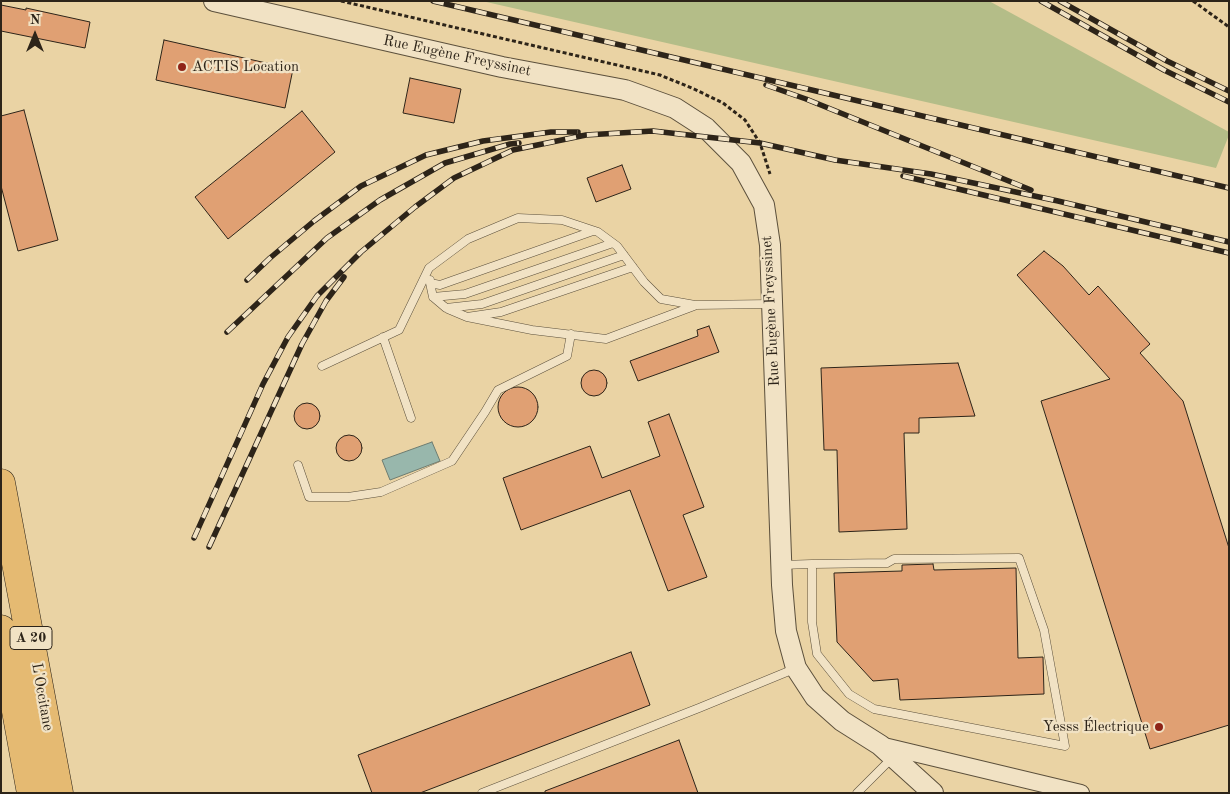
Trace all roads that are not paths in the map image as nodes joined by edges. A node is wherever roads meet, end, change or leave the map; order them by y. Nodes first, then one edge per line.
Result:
1 (214, 1) edge
2 (593, 231) junction
3 (613, 243) junction
4 (624, 255) junction
5 (633, 267) junction
6 (429, 268) junction
7 (430, 283) junction
8 (433, 297) junction
9 (772, 304) junction
10 (695, 305) junction
11 (446, 308) junction
12 (467, 317) junction
13 (571, 334) junction
14 (383, 337) junction
15 (322, 366) dead end
16 (411, 418) dead end
17 (298, 466) dead end
18 (1, 484) edge
19 (812, 564) junction
20 (781, 565) junction
21 (1, 629) edge
22 (796, 668) junction
23 (886, 751) junction
24 (31, 793) edge
25 (59, 793) edge
26 (482, 793) edge
27 (857, 793) edge
28 (933, 793) edge
29 (1081, 793) edge

1 - 9 street, Rue Eugène Freyssinet
2 - 3 lane
2 - 6 lane
2 - 7 lane
3 - 4 lane
3 - 8 lane
4 - 5 lane
4 - 11 lane
5 - 10 lane
5 - 12 lane
6 - 7 lane
6 - 14 lane
7 - 8 lane
8 - 11 lane
9 - 10 lane
9 - 20 street, Rue Eugène Freyssinet
10 - 13 lane
11 - 12 lane
12 - 13 lane
13 - 17 lane
14 - 15 lane
14 - 16 lane
18 - 25 highway, L'Occitane / A 20
19 - 19 lane
19 - 20 lane
20 - 22 street, Rue Eugène Freyssinet
21 - 24 highway, L'Occitane / A 20
22 - 23 street, Rue Eugène Freyssinet
22 - 26 lane
23 - 27 lane
23 - 28 street, Rue Eugène Freyssinet
23 - 29 street

